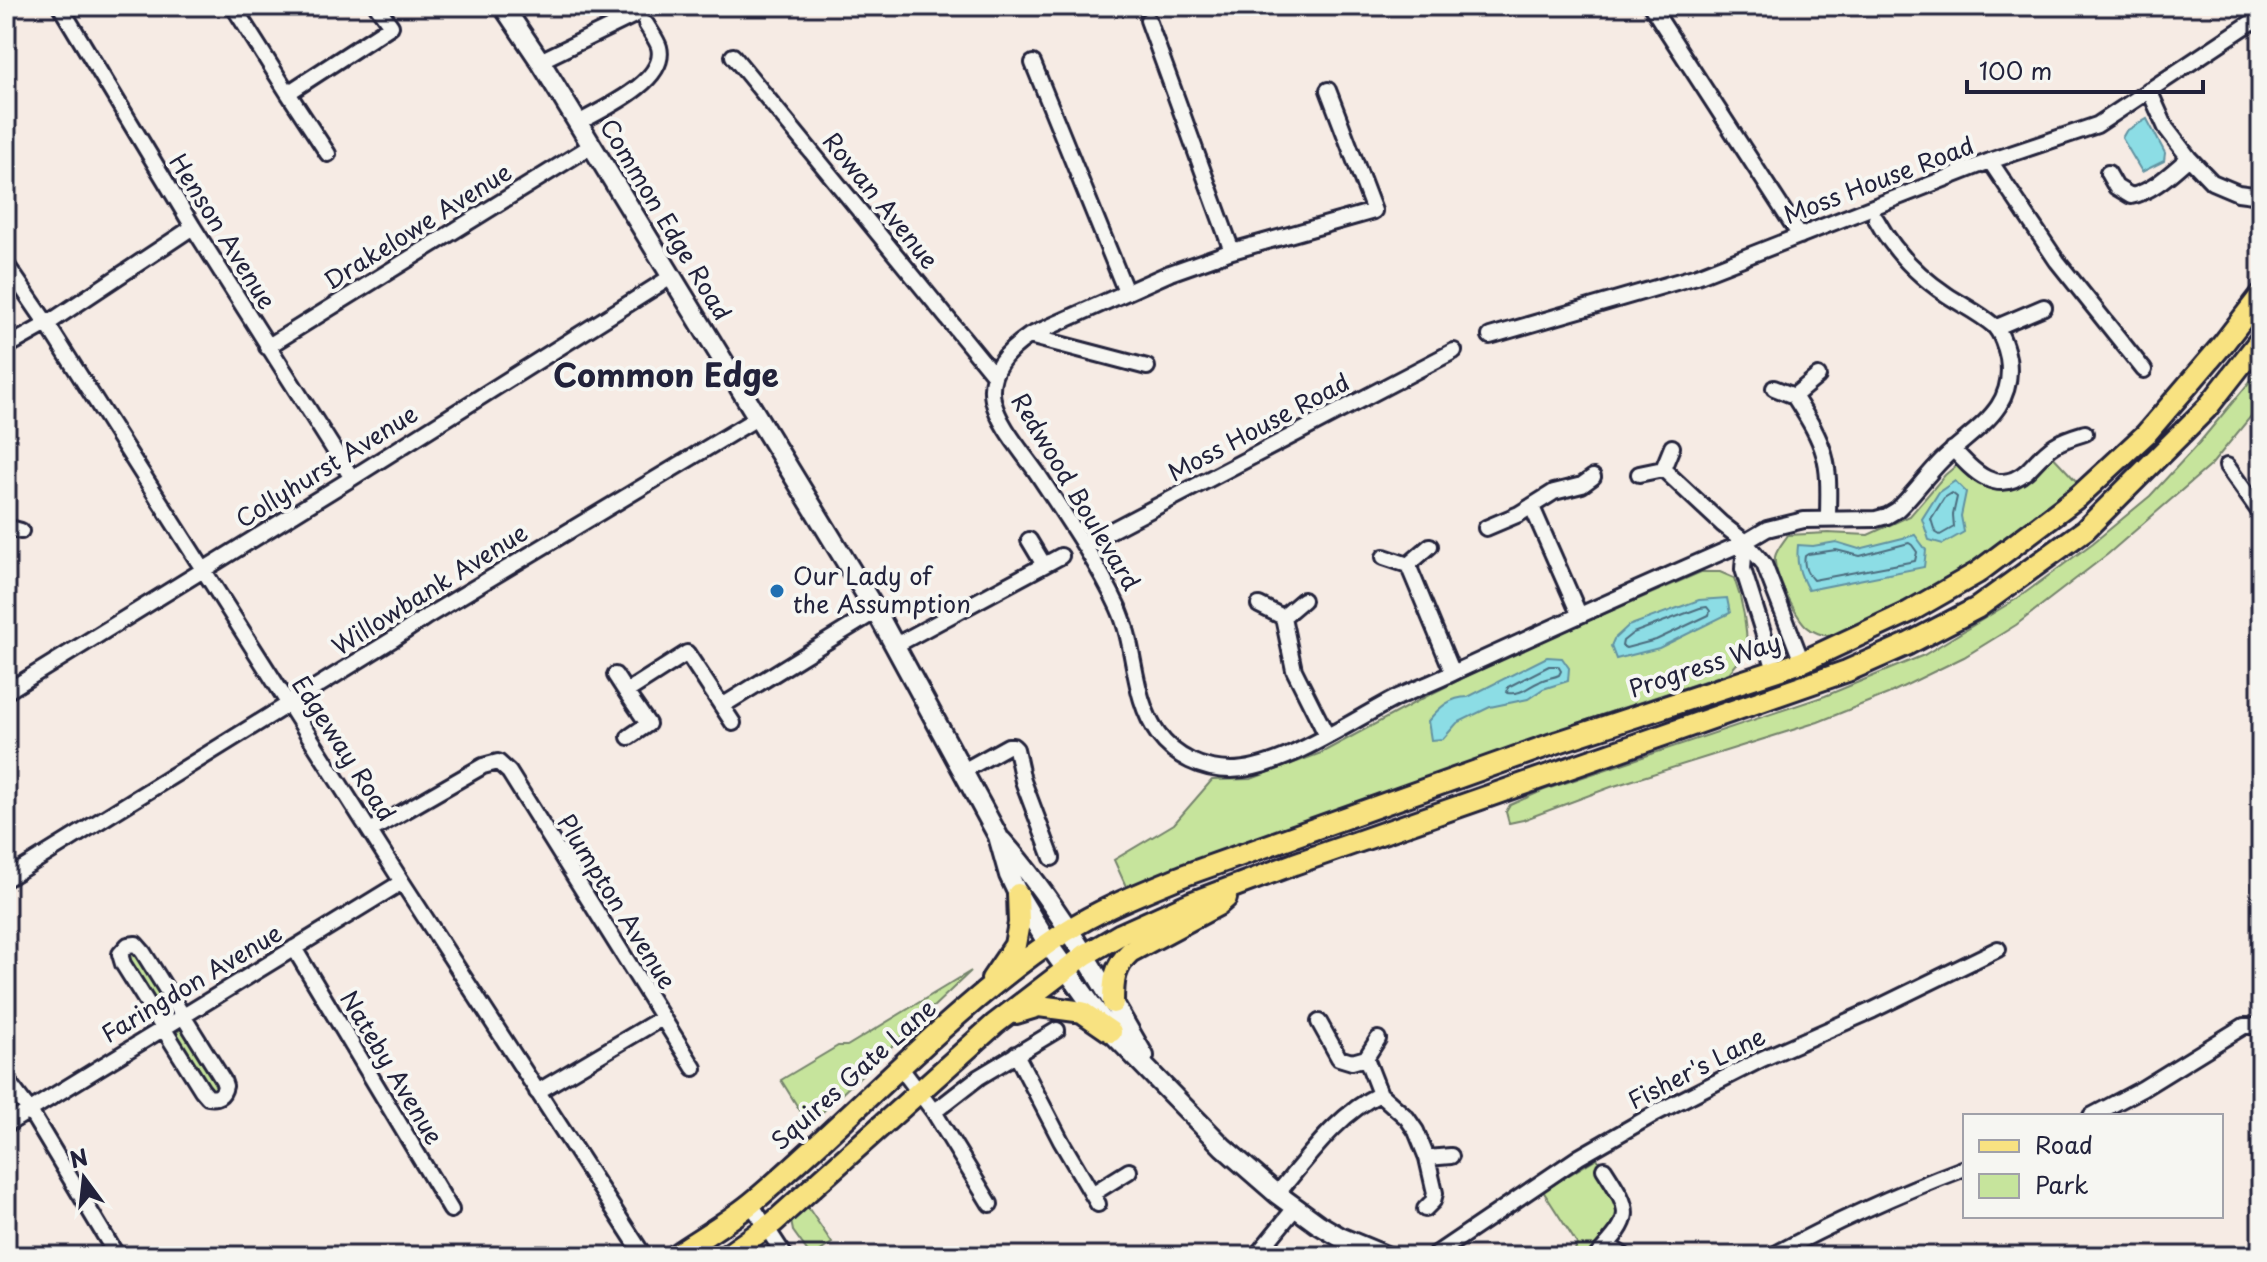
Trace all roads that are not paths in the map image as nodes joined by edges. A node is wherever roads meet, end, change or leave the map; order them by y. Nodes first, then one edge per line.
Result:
1 (60, 6) edge
2 (233, 6) edge
3 (377, 6) edge
4 (503, 6) edge
5 (653, 6) edge
6 (1651, 6) edge
7 (2261, 16) edge
8 (1148, 20) dead end
9 (646, 24) dead end
10 (733, 56) dead end
11 (540, 61) junction
12 (1033, 63) dead end
13 (1328, 90) dead end
14 (2149, 90) junction
15 (288, 93) junction
16 (578, 123) junction
17 (591, 146) junction
18 (328, 154) dead end
19 (2189, 158) junction
20 (1990, 161) junction
21 (2108, 173) dead end
22 (2261, 196) edge
23 (1876, 219) dead end
24 (193, 227) junction
25 (1800, 236) junction
26 (1232, 251) junction
27 (6, 264) edge
28 (671, 277) junction
29 (1126, 292) junction
30 (2261, 295) edge
31 (2044, 307) dead end
32 (47, 324) junction
33 (1997, 327) junction
34 (1029, 336) junction
35 (1490, 336) dead end
36 (2261, 339) edge
37 (6, 347) edge
38 (267, 347) junction
39 (1454, 351) dead end
40 (1147, 367) dead end
41 (2144, 370) dead end
42 (993, 374) junction
43 (1818, 376) dead end
44 (1774, 388) dead end
45 (1794, 396) junction
46 (757, 418) junction
47 (2085, 433) dead end
48 (1672, 447) dead end
49 (1953, 449) junction
50 (2227, 466) dead end
51 (1663, 469) junction
52 (1639, 474) dead end
53 (1593, 477) dead end
54 (352, 478) junction
55 (1532, 507) junction
56 (2261, 514) edge
57 (1828, 519) junction
58 (6, 527) edge
59 (1486, 528) dead end
60 (21, 531) dead end
61 (1029, 540) dead end
62 (1745, 542) junction
63 (1085, 544) junction
64 (1430, 546) dead end
65 (1061, 556) dead end
66 (1384, 557) dead end
67 (1044, 565) junction
68 (1408, 565) junction
69 (202, 571) junction
70 (1303, 600) dead end
71 (1259, 605) dead end
72 (876, 611) junction
73 (1579, 614) junction
74 (1283, 617) junction
75 (1942, 626) junction
76 (896, 645) junction
77 (1785, 665) junction
78 (1453, 673) junction
79 (615, 675) dead end
80 (6, 692) edge
81 (626, 692) junction
82 (1771, 696) junction
83 (288, 705) junction
84 (722, 706) junction
85 (733, 723) dead end
86 (1327, 736) junction
87 (629, 737) dead end
88 (963, 771) junction
89 (370, 831) junction
90 (998, 836) junction
91 (1052, 858) dead end
92 (6, 879) edge
93 (402, 882) junction
94 (1244, 882) junction
95 (1018, 894) junction
96 (1067, 931) junction
97 (1048, 944) junction
98 (294, 948) junction
99 (1998, 949) dead end
100 (1085, 955) junction
101 (1066, 969) junction
102 (984, 993) junction
103 (1113, 1003) junction
104 (182, 1015) junction
105 (662, 1018) junction
106 (1319, 1022) dead end
107 (995, 1024) junction
108 (2261, 1026) edge
109 (163, 1027) junction
110 (1057, 1030) dead end
111 (1111, 1032) junction
112 (1378, 1039) dead end
113 (1016, 1054) junction
114 (1366, 1058) junction
115 (900, 1067) junction
116 (694, 1068) dead end
117 (6, 1079) edge
118 (1161, 1084) junction
119 (918, 1091) junction
120 (537, 1092) junction
121 (1380, 1094) junction
122 (30, 1111) junction
123 (934, 1112) junction
124 (2095, 1114) edge
125 (6, 1125) edge
126 (1451, 1156) dead end
127 (1427, 1158) junction
128 (1604, 1169) dead end
129 (1963, 1169) edge
130 (1129, 1171) dead end
131 (1277, 1194) junction
132 (751, 1204) junction
133 (990, 1204) dead end
134 (1295, 1208) junction
135 (1425, 1209) dead end
136 (451, 1210) dead end
137 (766, 1228) junction
138 (1602, 1250) edge
139 (117, 1256) edge
140 (644, 1256) edge
141 (674, 1256) edge
142 (726, 1256) edge
143 (785, 1256) edge
144 (1256, 1256) edge
145 (1386, 1256) edge
146 (1433, 1256) edge
147 (1624, 1256) edge
148 (1772, 1256) edge

1 - 24 street, Henson Avenue
2 - 15 street
3 - 15 street
4 - 11 main road, Common Edge Road
5 - 11 street
6 - 25 street
7 - 14 street, Moss House Road
8 - 26 street
9 - 16 street
10 - 42 street, Rowan Avenue
11 - 16 main road, Common Edge Road
12 - 29 street
13 - 26 street, Redwood Boulevard
14 - 19 street
14 - 20 street, Moss House Road
15 - 18 street
16 - 17 main road, Common Edge Road
17 - 28 main road, Common Edge Road
17 - 38 street, Drakelowe Avenue
19 - 21 street
19 - 22 street
20 - 25 street, Moss House Road
20 - 41 street
23 - 33 street
24 - 32 street
24 - 38 street, Henson Avenue
25 - 35 street, Moss House Road
26 - 29 street, Redwood Boulevard
27 - 32 street, Edgeway Road
28 - 46 main road, Common Edge Road
28 - 54 street, Collyhurst Avenue
29 - 34 street, Redwood Boulevard
30 - 77 main road, Progress Way
31 - 33 street
32 - 37 street
32 - 69 street, Edgeway Road
33 - 49 street, Redwood Boulevard
34 - 40 street
34 - 42 street, Redwood Boulevard
36 - 75 main road, Progress Way
38 - 54 street, Henson Avenue
39 - 63 street, Moss House Road
42 - 63 street, Redwood Boulevard
43 - 45 street
44 - 45 street
45 - 57 street
46 - 72 main road, Common Edge Road
46 - 83 street, Willowbank Avenue
47 - 49 street
48 - 51 street
49 - 57 street, Redwood Boulevard
50 - 56 street
51 - 52 street
51 - 62 street
53 - 55 street
54 - 69 street, Collyhurst Avenue
55 - 59 street
55 - 73 street
57 - 62 street, Redwood Boulevard
58 - 60 street
61 - 67 street
62 - 73 street, Redwood Boulevard
62 - 77 street
62 - 77 street
63 - 86 street, Redwood Boulevard
64 - 68 street
65 - 67 street
66 - 68 street
67 - 76 street
68 - 78 street
69 - 80 street, Collyhurst Avenue
69 - 83 street, Edgeway Road
70 - 74 street
71 - 74 street
72 - 76 main road, Common Edge Road
72 - 84 street
73 - 78 street, Redwood Boulevard
74 - 86 street
75 - 77 main road
75 - 82 main road, Progress Way
76 - 88 main road, Common Edge Road
77 - 82 main road
77 - 96 main road, Progress Way
78 - 86 street, Redwood Boulevard
79 - 81 street
81 - 84 street
81 - 87 street
82 - 94 main road, Progress Way
83 - 89 street, Edgeway Road
83 - 92 street, Willowbank Avenue
84 - 85 street
88 - 90 main road, Common Edge Road
88 - 91 street
89 - 93 street, Edgeway Road
89 - 105 street, Plumpton Avenue
90 - 95 main road, Common Edge Road
90 - 96 main road, Common Edge Road
93 - 98 street, Faringdon Avenue
93 - 120 street, Edgeway Road
94 - 100 main road, Progress Way
94 - 103 main road
95 - 97 main road, Common Edge Road
95 - 102 main road
96 - 97 main road, Squires Gate Lane
96 - 100 main road, Common Edge Road
97 - 101 main road, Common Edge Road
97 - 102 main road, Squires Gate Lane
98 - 104 street, Faringdon Avenue
98 - 136 street, Nateby Avenue
99 - 146 street, Fisher's Lane
100 - 101 main road, Progress Way
100 - 103 main road, Common Edge Road
101 - 107 main road
101 - 111 main road, Common Edge Road
102 - 115 main road, Squires Gate Lane
103 - 118 main road, Common Edge Road
104 - 109 street, Faringdon Avenue
104 - 109 street
104 - 109 street
105 - 116 street, Plumpton Avenue
105 - 120 street
106 - 114 street
107 - 111 main road
107 - 119 main road
108 - 124 street
109 - 122 street, Faringdon Avenue
110 - 113 street
111 - 118 main road, Common Edge Road
112 - 114 street
113 - 123 street
113 - 130 street
114 - 121 street
115 - 119 street
115 - 132 main road, Squires Gate Lane
117 - 122 street
118 - 131 main road, Common Edge Road
119 - 123 street
119 - 137 main road
120 - 140 street, Edgeway Road
121 - 127 street
121 - 131 street
122 - 125 street, Faringdon Avenue
122 - 139 street
123 - 133 street
126 - 127 street
127 - 135 street
128 - 138 street
129 - 148 street
131 - 134 main road, Common Edge Road
132 - 137 street
132 - 141 main road, Squires Gate Lane
134 - 144 street
134 - 145 main road, Common Edge Road
137 - 142 main road
137 - 143 street
138 - 147 street

